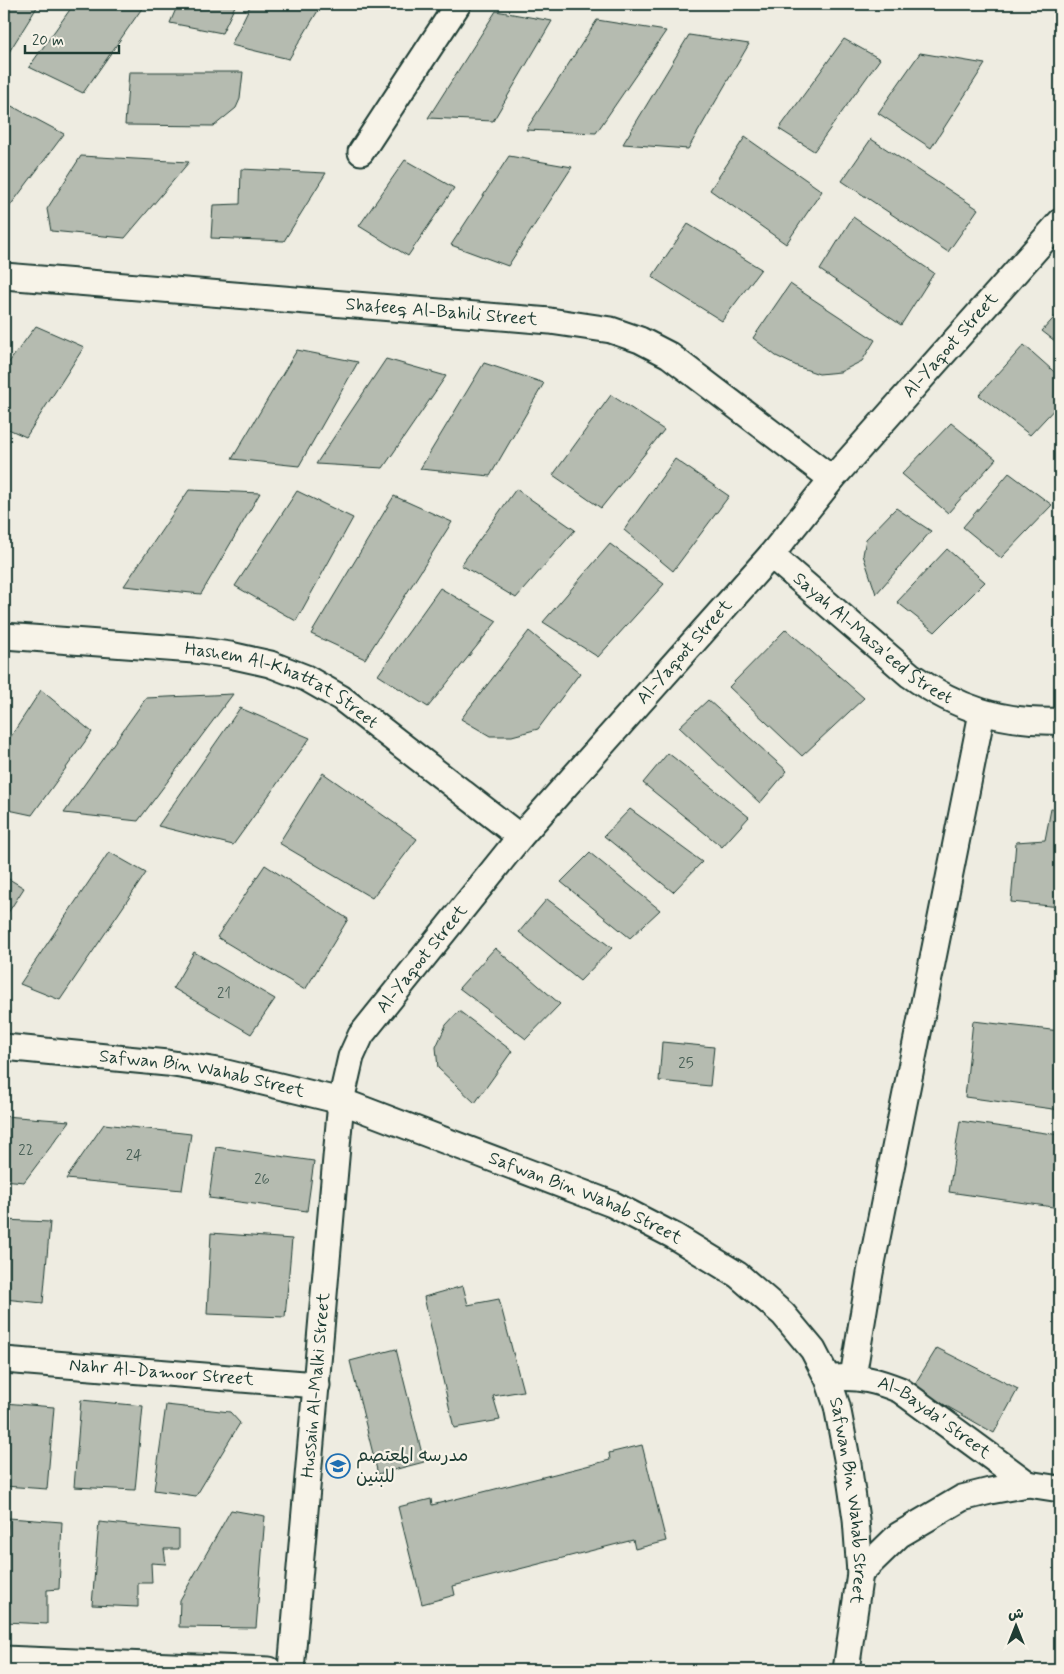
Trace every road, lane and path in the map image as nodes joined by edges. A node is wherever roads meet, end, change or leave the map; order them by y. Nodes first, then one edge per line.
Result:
1 (458, 4) edge
2 (361, 152) dead end
3 (1060, 222) edge
4 (4, 276) edge
5 (832, 480) junction
6 (771, 555) junction
7 (4, 636) edge
8 (982, 713) junction
9 (1060, 721) edge
10 (520, 837) junction
11 (4, 1046) edge
12 (341, 1101) junction
13 (4, 1360) edge
14 (853, 1377) junction
15 (828, 1379) junction
16 (317, 1385) junction
17 (1028, 1484) junction
18 (1060, 1488) edge
19 (860, 1573) junction
20 (4, 1659) edge
21 (270, 1670) edge
22 (291, 1670) edge
23 (846, 1670) edge

1 - 2 street
3 - 5 street, Al-Yaqoot Street
4 - 5 street, Shafeeq Al-Bahili Street
5 - 6 street, Al-Yaqoot Street
6 - 8 street, Sayah Al-Masa'eed Street
6 - 10 street, Al-Yaqoot Street
7 - 10 street, Hashem Al-Khattat Street
8 - 9 street, Sayah Al-Masa'eed Street
8 - 14 street
10 - 12 street, Al-Yaqoot Street
11 - 12 street, Safwan Bin Wahab Street
12 - 15 street, Safwan Bin Wahab Street
12 - 16 street, Hussain Al-Malki Street
13 - 16 street, Nahr Al-Damoor Street
14 - 15 street, Al-Bayda' Street
14 - 17 street, Al-Bayda' Street
15 - 19 street, Safwan Bin Wahab Street
16 - 22 street, Hussain Al-Malki Street
17 - 18 street, Al-Bayda' Street
17 - 19 street, Al-Bayda' Street
19 - 23 street, Safwan Bin Wahab Street
20 - 21 street

